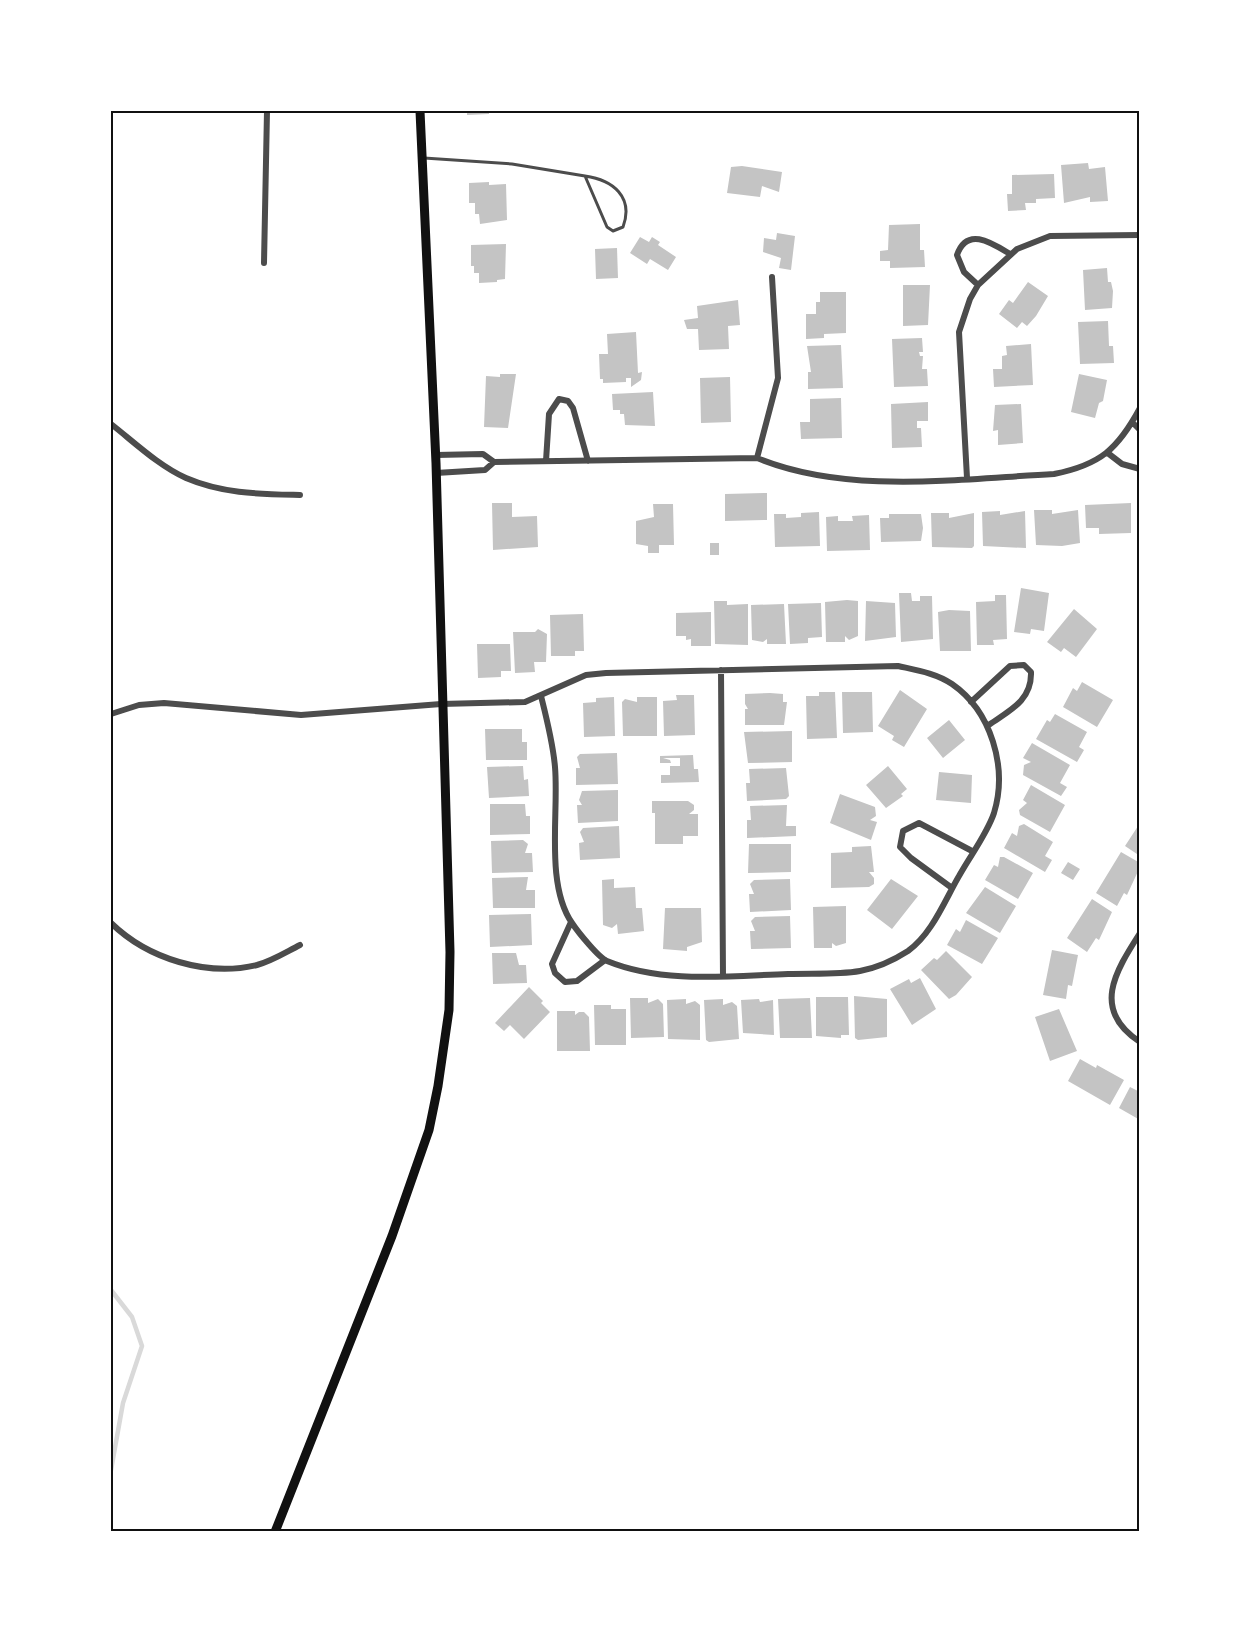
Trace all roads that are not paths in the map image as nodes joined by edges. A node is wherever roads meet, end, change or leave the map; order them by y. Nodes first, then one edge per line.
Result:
1 (267, 111) edge
2 (420, 111) edge
3 (422, 158) junction
4 (585, 176) junction
5 (1140, 235) edge
6 (1010, 254) junction
7 (264, 262) dead end
8 (772, 277) dead end
9 (978, 285) junction
10 (1140, 408) edge
11 (1132, 422) junction
12 (111, 424) edge
13 (1140, 430) edge
14 (1109, 454) junction
15 (436, 455) junction
16 (757, 458) junction
17 (546, 461) junction
18 (588, 461) junction
19 (494, 462) junction
20 (1140, 469) edge
21 (436, 473) junction
22 (967, 478) junction
23 (300, 495) dead end
24 (721, 669) junction
25 (541, 696) junction
26 (971, 702) junction
27 (441, 704) junction
28 (111, 714) edge
29 (987, 726) junction
30 (972, 851) junction
31 (952, 888) junction
32 (571, 922) junction
33 (111, 923) edge
34 (1140, 933) edge
35 (300, 945) dead end
36 (604, 960) junction
37 (723, 976) junction
38 (1140, 1042) edge
39 (275, 1532) edge

1 - 7 street
2 - 3 main road
3 - 4 lane
3 - 15 main road
4 - 4 lane
5 - 6 street
6 - 9 street
6 - 9 street
8 - 16 street
9 - 22 street
10 - 11 street
11 - 13 street
11 - 14 street
12 - 23 street
14 - 20 street
14 - 22 street
15 - 19 street
15 - 21 main road
16 - 18 street
16 - 22 street
17 - 18 street
17 - 18 street
17 - 19 street
19 - 21 street
21 - 27 main road
24 - 25 street
24 - 26 street
24 - 37 street
25 - 27 street
25 - 32 street
26 - 29 street
26 - 29 street
27 - 28 street
27 - 39 main road
29 - 30 street
30 - 31 street
30 - 31 street
31 - 37 street
32 - 36 street
32 - 36 street
33 - 35 street
34 - 38 street
36 - 37 street

